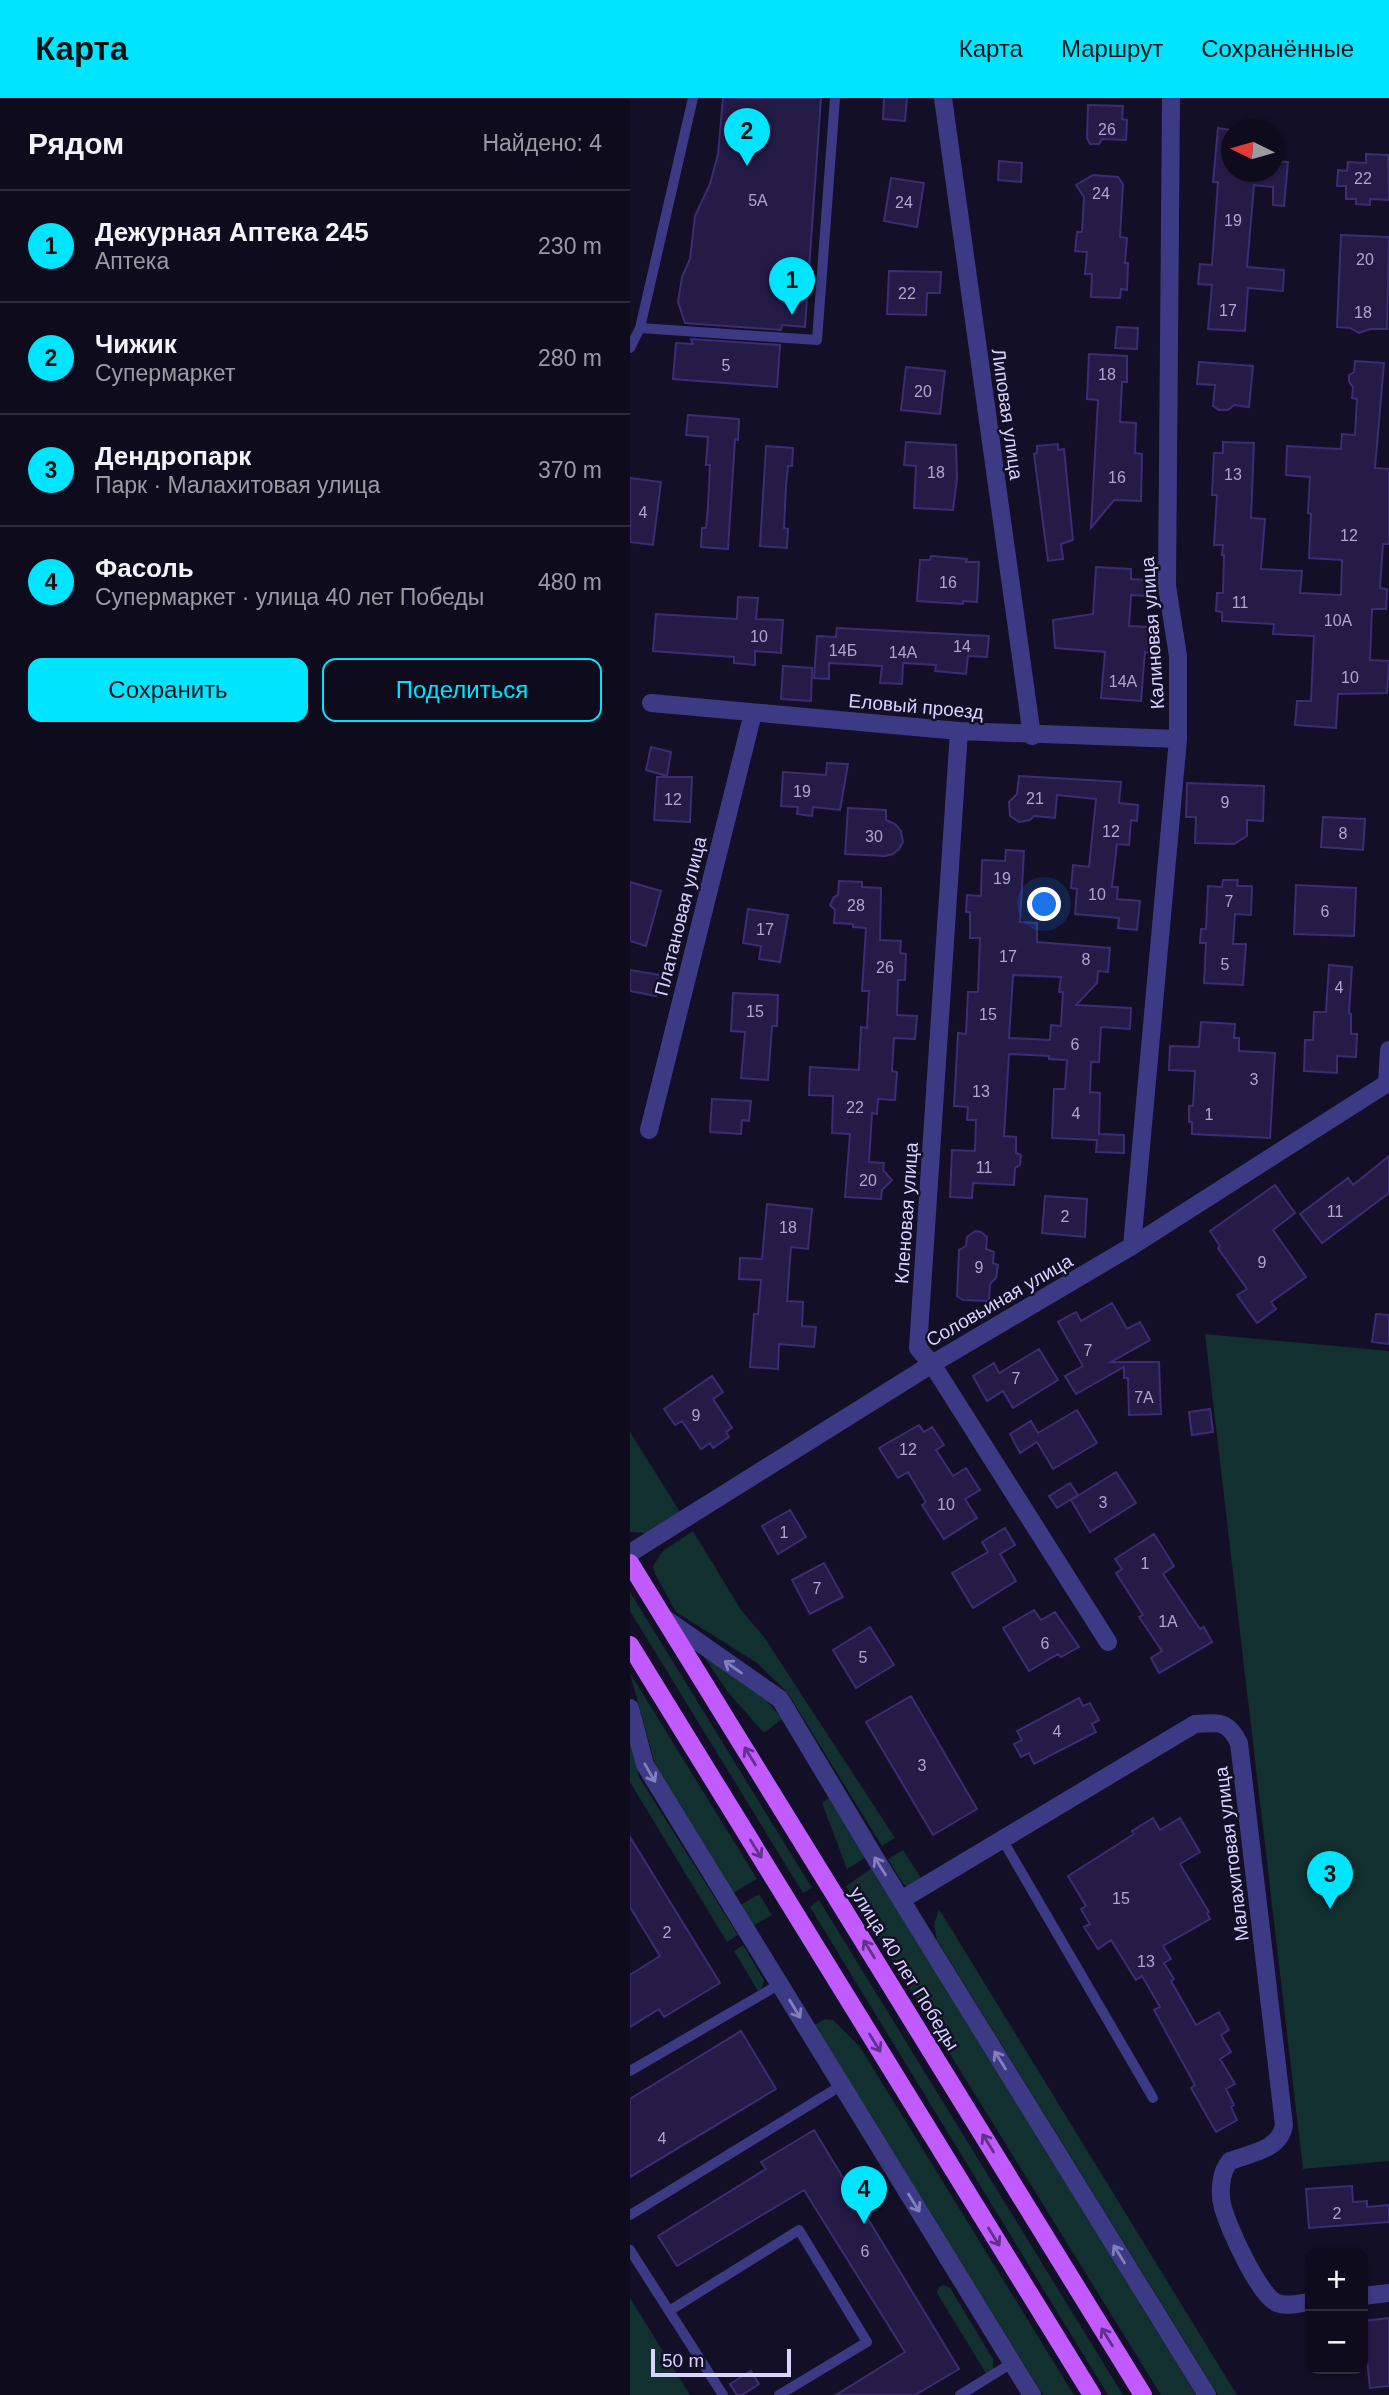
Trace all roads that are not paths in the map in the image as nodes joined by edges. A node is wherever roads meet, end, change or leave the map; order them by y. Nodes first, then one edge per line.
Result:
1 (693, 98) edge
2 (835, 98) edge
3 (943, 98) edge
4 (1171, 98) edge
5 (640, 328) junction
6 (630, 348) edge
7 (651, 703) dead end
8 (753, 713) junction
9 (959, 731) junction
10 (1032, 736) junction
11 (1178, 739) junction
12 (1389, 1050) edge
13 (1388, 1082) edge
14 (649, 1130) dead end
15 (1132, 1246) junction
16 (932, 1364) junction
17 (630, 1553) edge
18 (630, 1563) edge
19 (667, 1620) junction
20 (1108, 1642) dead end
21 (630, 1645) edge
22 (630, 1708) edge
23 (1002, 1839) junction
24 (901, 1900) junction
25 (780, 1984) junction
26 (630, 2071) edge
27 (842, 2085) junction
28 (1153, 2098) dead end
29 (630, 2216) edge
30 (630, 2250) edge
31 (1389, 2293) edge
32 (1368, 2295) edge
33 (1305, 2302) edge
34 (670, 2311) junction
35 (1012, 2363) junction
36 (723, 2395) edge
37 (779, 2395) edge
38 (960, 2395) edge
39 (1032, 2395) edge
40 (1092, 2395) edge
41 (1143, 2395) edge
42 (1207, 2395) edge

1 - 5 lane
2 - 5 lane
3 - 10 street, Липовая улица
4 - 11 street, Калиновая улица
5 - 6 lane
7 - 8 street, Еловый проезд
8 - 9 street, Еловый проезд
8 - 14 street, Платановая улица
9 - 10 street, Еловый проезд
9 - 16 street, Кленовая улица
10 - 11 street, Еловый проезд
11 - 15 street, Калиновая улица
12 - 13 street
13 - 15 street, Соловьиная улица
15 - 16 street, Соловьиная улица
16 - 17 street, Соловьиная улица
16 - 20 street, Кленовая улица
18 - 19 main road, улица 40 лет Победы
24 -> 19 street
41 -> 19 main road, улица 40 лет Победы
21 -> 40 main road
22 -> 25 street
23 - 24 street, Малахитовая улица
23 - 28 lane
23 - 33 street, Малахитовая улица
42 -> 24 street
25 - 26 lane
25 -> 27 street
27 - 29 lane
27 -> 35 street
30 - 34 lane
31 - 32 street
34 - 36 lane
34 - 37 lane
35 - 38 lane
35 - 39 street

